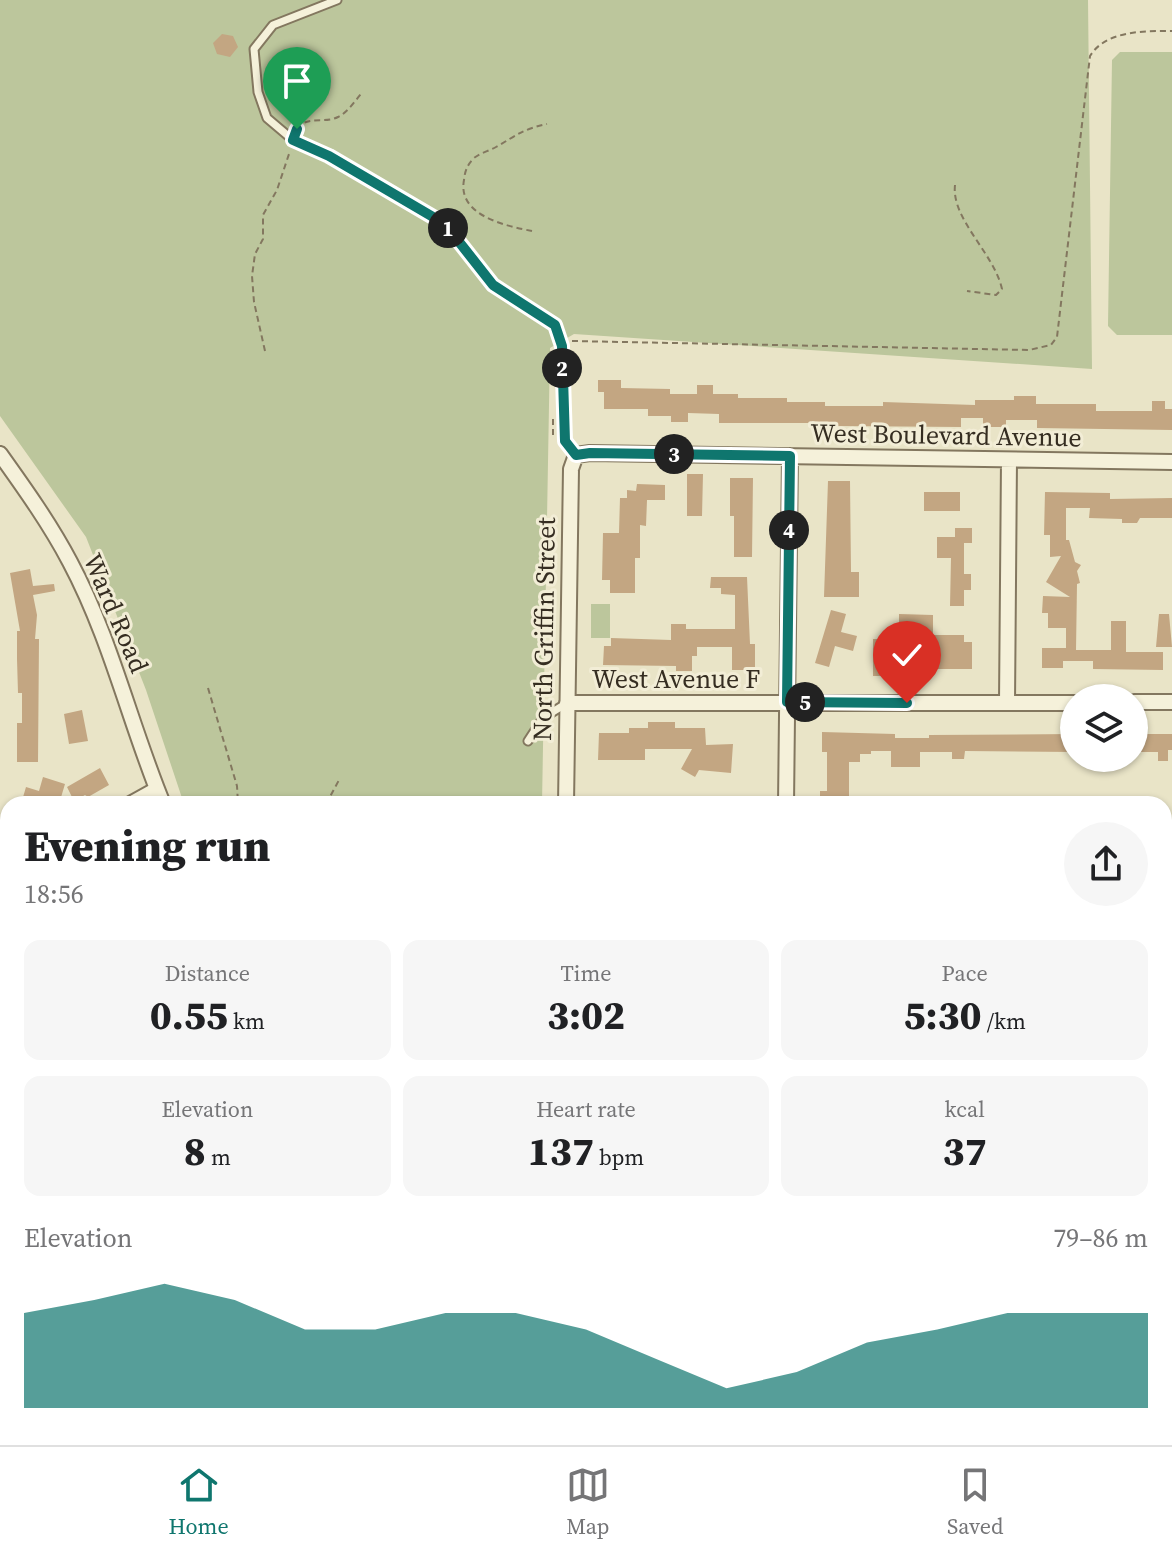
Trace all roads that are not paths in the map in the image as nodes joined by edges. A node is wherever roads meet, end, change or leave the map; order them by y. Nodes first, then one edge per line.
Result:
1 (337, 0) edge
2 (0, 454) edge
3 (576, 455) junction
4 (790, 456) junction
5 (1009, 460) junction
6 (1172, 462) edge
7 (787, 702) junction
8 (1148, 702) edge
9 (1172, 702) edge
10 (567, 703) junction
11 (1007, 703) junction
12 (1060, 703) edge
13 (528, 741) dead end
14 (157, 789) junction
15 (144, 796) edge
16 (160, 796) edge
17 (566, 796) edge
18 (786, 796) edge

1 - 3 lane
2 - 14 street, Ward Road
3 - 4 street, West Boulevard Avenue
3 - 10 street, North Griffin Street
4 - 5 street, West Boulevard Avenue
4 - 7 street
5 - 6 street, West Boulevard Avenue
5 - 11 street
7 - 10 street, West Avenue F
7 - 11 street, West Avenue F
7 - 18 street
8 - 9 street
10 - 13 lane
10 - 17 street, North Griffin Street
11 - 12 street, West Avenue F
14 - 15 street
14 - 16 street, Ward Road

